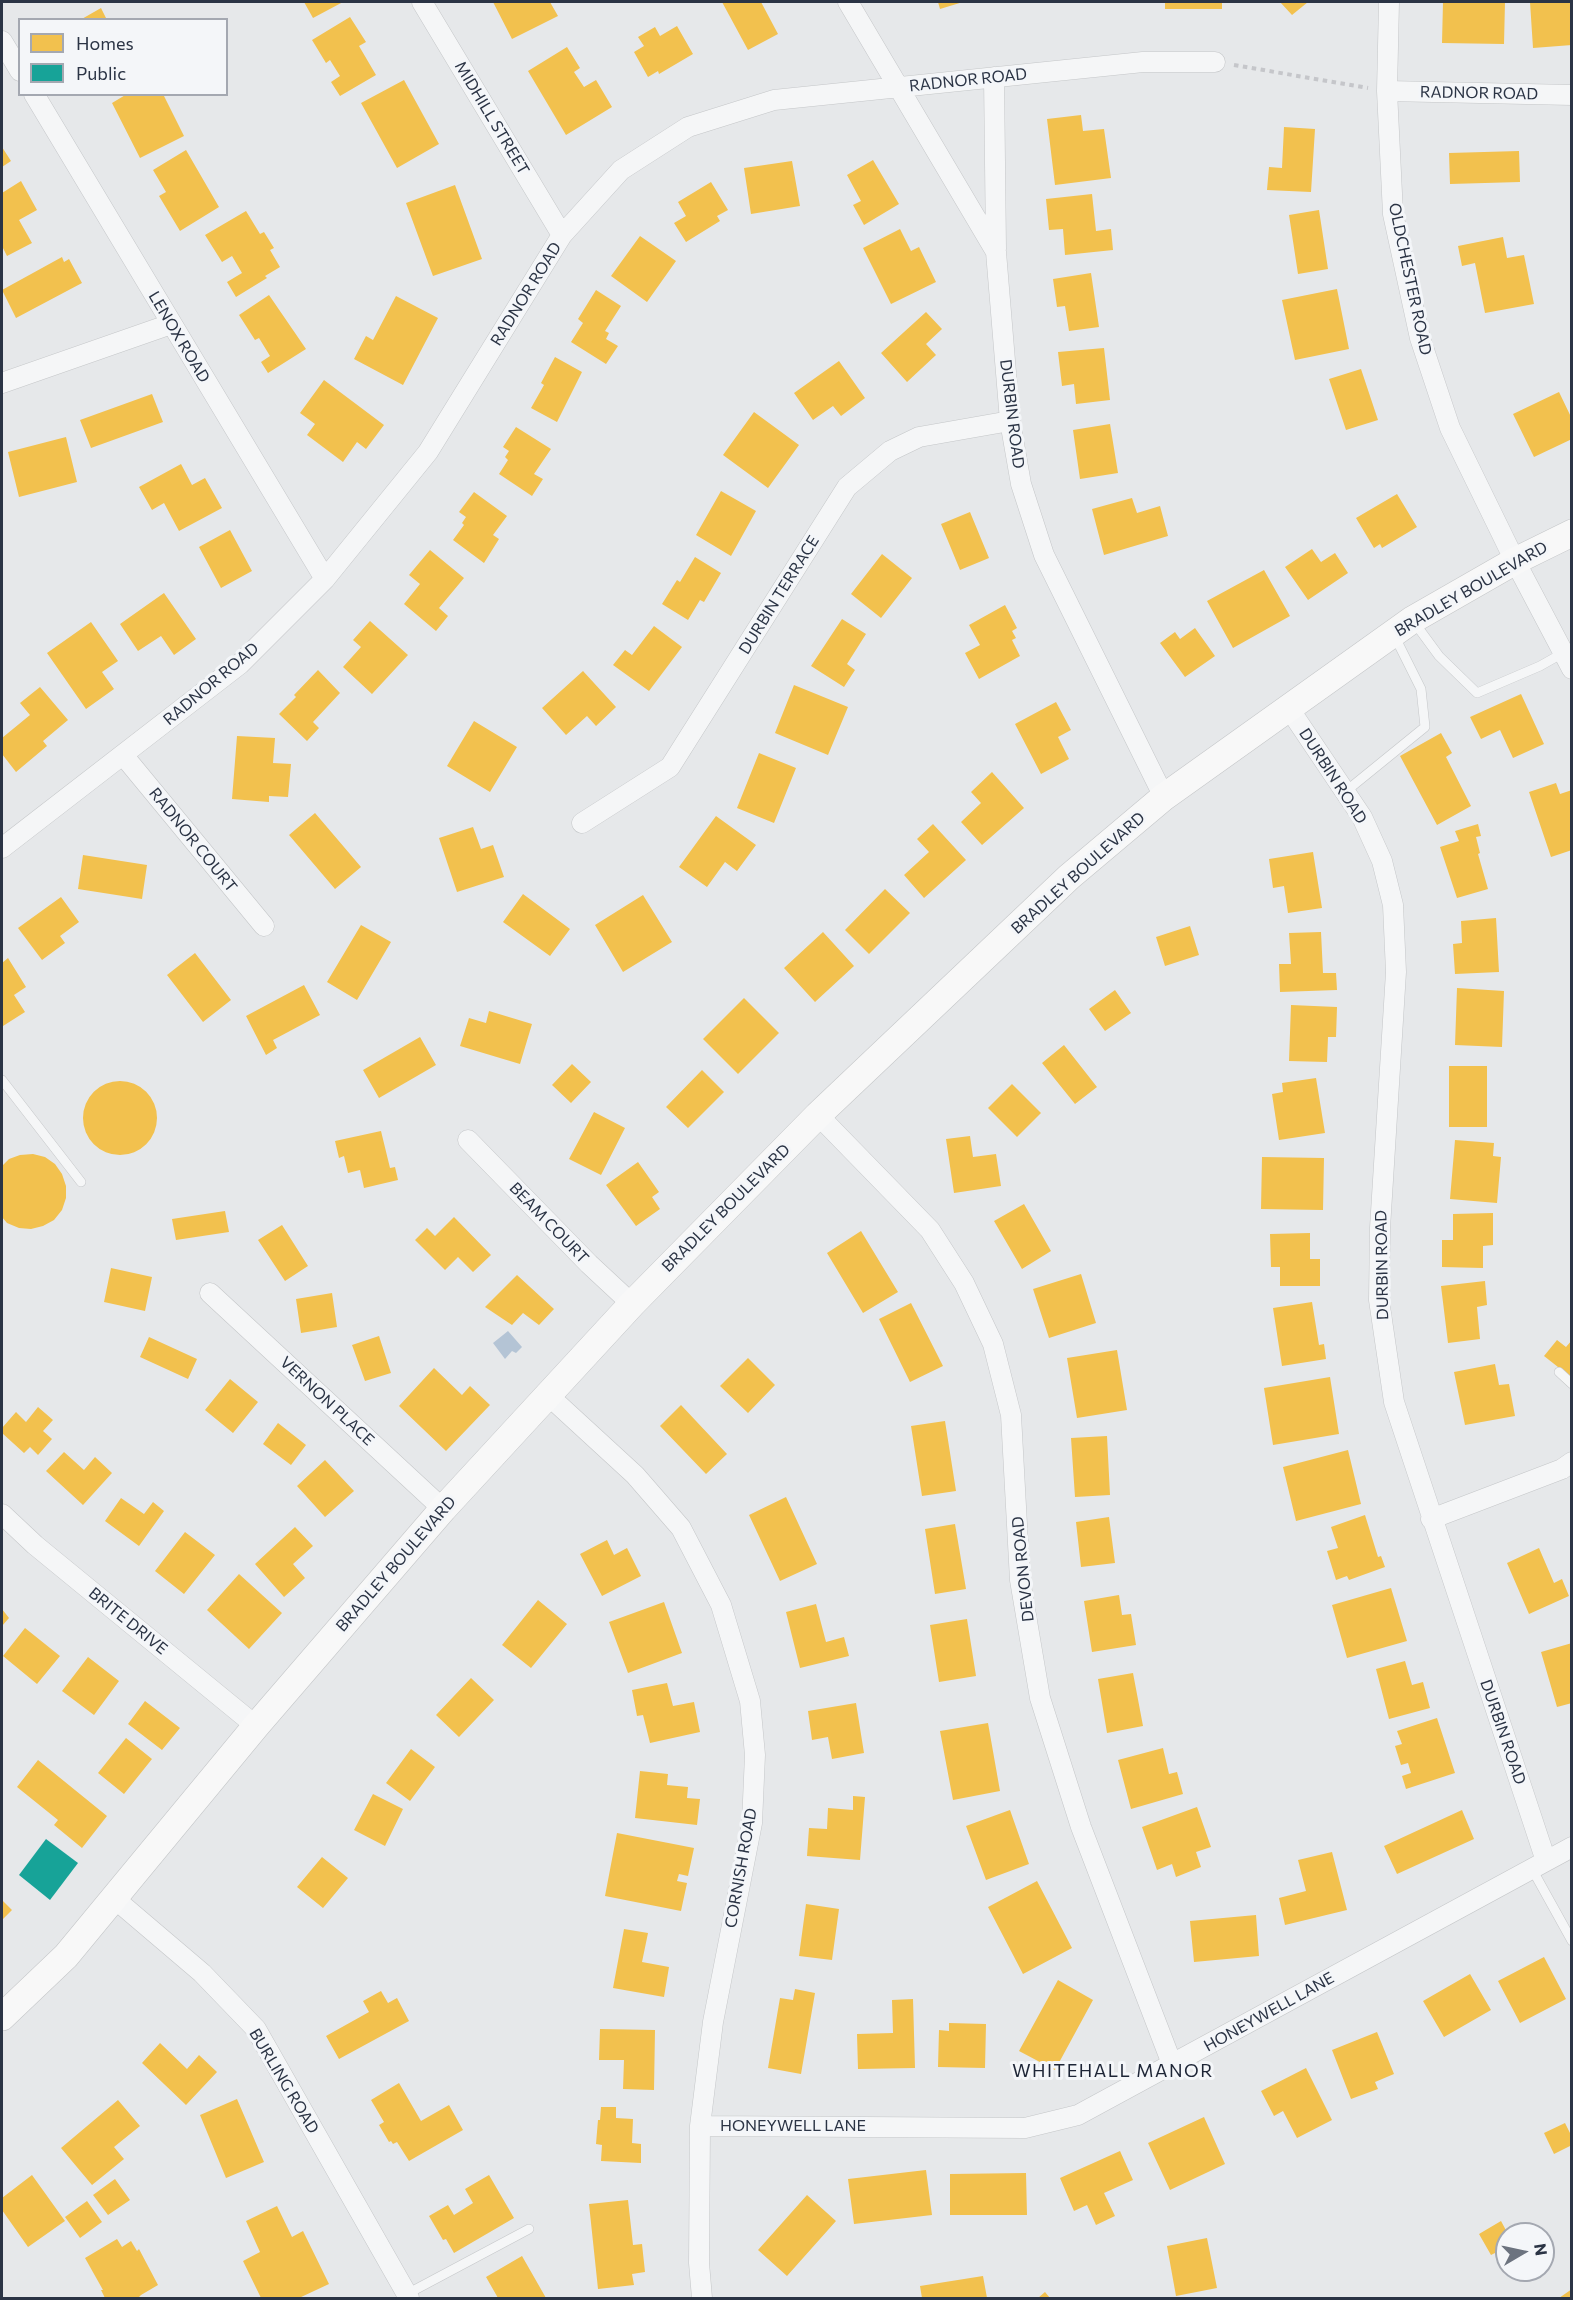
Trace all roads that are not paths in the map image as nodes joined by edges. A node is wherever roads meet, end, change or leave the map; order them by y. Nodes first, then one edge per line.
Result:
1 (422, 2) edge
2 (848, 2) edge
3 (1389, 2) edge
4 (2, 41) edge
5 (1215, 62) road end
6 (18, 68) edge
7 (994, 77) junction
8 (898, 87) junction
9 (1387, 91) junction
10 (1572, 95) edge
11 (35, 96) edge
12 (562, 235) junction
13 (996, 252) junction
14 (171, 324) junction
15 (2, 383) edge
16 (1010, 421) junction
17 (1572, 533) edge
18 (1515, 561) junction
19 (326, 579) junction
20 (1403, 626) junction
21 (1567, 661) edge
22 (1288, 707) junction
23 (123, 755) junction
24 (1345, 792) junction
25 (1164, 796) junction
26 (582, 823) dead end
27 (2, 848) edge
28 (264, 926) dead end
29 (2, 1080) edge
30 (818, 1115) junction
31 (468, 1140) dead end
32 (81, 1182) dead end
33 (210, 1293) dead end
34 (632, 1304) junction
35 (1559, 1372) dead end
36 (1572, 1384) edge
37 (549, 1396) junction
38 (1572, 1462) edge
39 (443, 1509) junction
40 (2, 1514) edge
41 (1431, 1519) junction
42 (256, 1726) junction
43 (1572, 1847) edge
44 (1539, 1865) junction
45 (115, 1899) junction
46 (1572, 1941) edge
47 (2, 2017) edge
48 (1172, 2064) junction
49 (700, 2126) junction
50 (530, 2229) dead end
51 (408, 2296) edge
52 (702, 2298) edge

1 - 12 street, MIDHILL STREET
2 - 8 street, DURBIN ROAD
3 - 9 street, OLDCHESTER ROAD
4 - 6 street
5 - 7 street, RADNOR ROAD
7 - 8 street, RADNOR ROAD
7 - 13 street, DURBIN ROAD
8 - 12 street, RADNOR ROAD
8 - 13 street, DURBIN ROAD
9 - 10 street, RADNOR ROAD
9 - 18 street, OLDCHESTER ROAD
11 - 14 street, LENOX ROAD
12 - 19 street, RADNOR ROAD
13 - 16 street, DURBIN ROAD
14 - 15 street
14 - 19 street, LENOX ROAD
16 - 25 street, DURBIN ROAD
16 - 26 street, DURBIN TERRACE
17 - 18 main road, BRADLEY BOULEVARD
18 - 20 main road, BRADLEY BOULEVARD
18 - 21 street, OLDCHESTER ROAD
19 - 23 street, RADNOR ROAD
20 - 21 lane
20 - 22 main road, BRADLEY BOULEVARD
20 - 24 lane
22 - 24 street, DURBIN ROAD
22 - 25 main road, BRADLEY BOULEVARD
23 - 27 street, RADNOR ROAD
23 - 28 street, RADNOR COURT
24 - 41 street, DURBIN ROAD
25 - 30 main road, BRADLEY BOULEVARD
29 - 32 lane
30 - 34 main road, BRADLEY BOULEVARD
30 - 48 street, DEVON ROAD
31 - 34 street, BEAM COURT
33 - 39 street, VERNON PLACE
34 - 37 main road, BRADLEY BOULEVARD
35 - 36 lane
37 - 39 main road, BRADLEY BOULEVARD
37 - 49 street, CORNISH ROAD
38 - 41 street
39 - 42 main road, BRADLEY BOULEVARD
40 - 42 street, BRITE DRIVE
41 - 44 street, DURBIN ROAD
42 - 45 main road, BRADLEY BOULEVARD
43 - 44 street, HONEYWELL LANE
44 - 46 lane
44 - 48 street, HONEYWELL LANE
45 - 47 main road, BRADLEY BOULEVARD
45 - 51 street, BURLING ROAD
48 - 49 street, HONEYWELL LANE
49 - 52 street, CORNISH ROAD
50 - 51 lane

